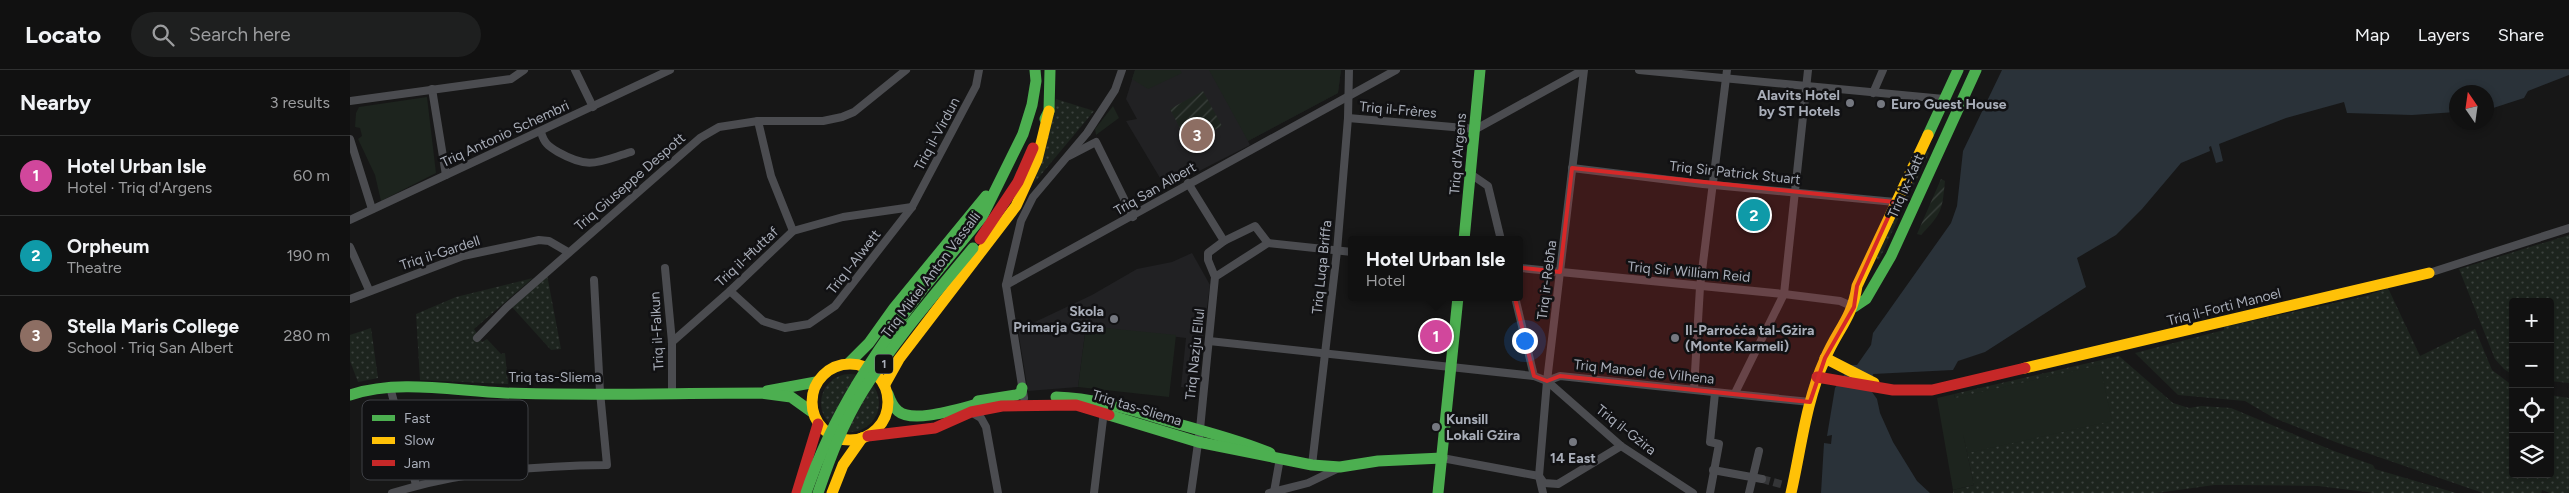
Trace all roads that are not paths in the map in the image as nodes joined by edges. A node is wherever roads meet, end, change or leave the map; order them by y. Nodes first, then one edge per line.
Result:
1 (524, 70) edge
2 (575, 70) edge
3 (670, 70) edge
4 (906, 70) edge
5 (980, 70) edge
6 (1035, 70) edge
7 (1050, 70) edge
8 (1122, 70) edge
9 (1348, 70) edge
10 (1396, 70) edge
11 (1480, 70) edge
12 (1584, 70) edge
13 (1639, 70) edge
14 (1727, 70) edge
15 (1808, 70) edge
16 (1883, 70) edge
17 (1958, 70) edge
18 (1976, 70) edge
19 (1726, 79) junction
20 (1806, 85) junction
21 (432, 89) junction
22 (1872, 93) junction
23 (1347, 97) junction
24 (1944, 99) junction
25 (350, 101) edge
26 (593, 107) junction
27 (1049, 111) junction
28 (1348, 118) junction
29 (758, 121) junction
30 (1476, 129) junction
31 (541, 132) junction
32 (350, 139) edge
33 (631, 152) dead end
34 (1063, 159) junction
35 (1572, 168) junction
36 (446, 175) junction
37 (1472, 175) junction
38 (1002, 176) junction
39 (1188, 183) junction
40 (1712, 185) junction
41 (1795, 192) junction
42 (1895, 202) junction
43 (912, 207) junction
44 (372, 210) junction
45 (1133, 217) junction
46 (350, 220) edge
47 (2569, 228) edge
48 (793, 231) junction
49 (1464, 236) edge
50 (1500, 236) edge
51 (1224, 242) junction
52 (1268, 243) junction
53 (350, 247) edge
54 (1337, 251) junction
55 (568, 252) junction
56 (1348, 252) edge
57 (665, 268) dead end
58 (1523, 268) edge
59 (1560, 272) junction
60 (2429, 273) joint
61 (1215, 276) junction
62 (594, 280) dead end
63 (1006, 285) junction
64 (1700, 287) junction
65 (370, 290) junction
66 (730, 291) junction
67 (1784, 294) junction
68 (350, 299) edge
69 (1458, 301) edge
70 (1516, 301) edge
71 (1854, 307) junction
72 (477, 338) dead end
73 (1209, 341) junction
74 (672, 342) junction
75 (1326, 352) junction
76 (1825, 358) junction
77 (849, 363) junction
78 (1451, 368) junction
79 (1534, 376) junction
80 (1817, 377) junction
81 (1547, 381) junction
82 (816, 382) junction
83 (390, 387) junction
84 (1882, 387) junction
85 (887, 389) junction
86 (1694, 389) junction
87 (600, 392) junction
88 (672, 392) junction
89 (761, 393) junction
90 (1023, 393) junction
91 (1715, 393) junction
92 (1735, 393) junction
93 (350, 395) edge
94 (393, 400) edge
95 (1810, 402) junction
96 (969, 408) junction
97 (1104, 409) junction
98 (812, 412) junction
99 (818, 424) junction
100 (1200, 429) junction
101 (865, 437) junction
102 (1198, 442) junction
103 (1621, 446) junction
104 (1759, 451) dead end
105 (1280, 458) junction
106 (1442, 458) junction
107 (1312, 466) junction
108 (528, 467) edge
109 (1340, 467) junction
110 (1713, 470) junction
111 (1539, 476) junction
112 (1752, 478) junction
113 (1762, 479) tunnel mouth
114 (415, 480) edge
115 (447, 480) edge
116 (1308, 483) junction
117 (416, 485) junction
118 (1789, 488) edge
119 (1271, 492) edge
120 (392, 493) edge
121 (797, 493) edge
122 (806, 493) edge
123 (818, 493) edge
124 (832, 493) edge
125 (998, 493) edge
126 (1094, 493) edge
127 (1191, 493) edge
128 (1307, 493) edge
129 (1438, 493) edge
130 (1543, 493) edge
131 (1693, 493) edge
132 (1710, 493) edge
133 (1750, 493) edge

1 - 21 street
2 - 26 street
3 - 26 street, Triq Antonio Schembri
4 - 29 street, Triq Giuseppe Despott
5 - 43 street, Triq il-Virdun
6 - 38 main road, Triq Mikiel Anton Vassalli / 1
7 - 27 main road, Triq Mikiel Anton Vassalli / 1
8 - 34 street
9 - 23 street, Triq Luqa Briffa
10 - 23 street, Triq San Albert
11 - 30 main road, Triq d'Argens
12 - 30 street
12 - 35 street, Triq ir-Rebħa
13 - 19 street
14 - 19 street
15 - 20 street
16 - 22 street
17 - 24 main road, Triq ix-Xatt
18 - 71 main road, Triq ix-Xatt
19 - 20 street
19 - 40 street
20 - 22 street
20 - 41 street
21 - 25 street
21 - 36 street
22 - 24 street
23 - 28 street, Triq Luqa Briffa
23 - 39 street, Triq San Albert
24 - 42 main road, Triq ix-Xatt
26 - 31 street, Triq Antonio Schembri
27 - 85 main road
27 - 123 main road, Triq Mikiel Anton Vassalli / 1, bridge
28 - 30 street, Triq il-Frères
28 - 54 street, Triq Luqa Briffa
29 - 48 street
29 - 55 street, Triq Giuseppe Despott
30 - 37 main road, Triq d'Argens
31 - 33 street
31 - 36 street, Triq Antonio Schembri
32 - 44 street
34 - 45 street
34 - 63 street
35 - 40 street, Triq Sir Patrick Stuart
35 - 59 street, Triq ir-Rebħa
36 - 44 street, Triq Antonio Schembri
37 - 49 main road, Triq d'Argens
37 - 50 street
38 - 77 main road
38 - 122 main road, Triq Mikiel Anton Vassalli / 1, bridge
39 - 45 street, Triq San Albert
39 - 51 street
40 - 41 street, Triq Sir Patrick Stuart
40 - 64 street
41 - 42 street, Triq Sir Patrick Stuart
41 - 67 street
42 - 71 main road, Triq ix-Xatt
43 - 48 street, Triq il-Ħuttaf
43 - 66 street, Triq l-Alwett
44 - 46 street, Triq Antonio Schembri
45 - 63 street, Triq San Albert
47 - 60 street, Triq il-Forti Manoel
48 - 66 street, Triq il-Ħuttaf
51 - 52 street
51 - 61 street
52 - 54 street
52 - 61 street
53 - 65 street
54 - 56 street
54 - 75 street, Triq Luqa Briffa
55 - 65 street, Triq il-Gardell
55 - 72 street, Triq Giuseppe Despott
57 - 74 street, Triq il-Falkun
58 - 59 street, Triq Sir William Reid
59 - 64 street, Triq Sir William Reid
59 - 81 street, Triq ir-Rebħa
60 - 84 main road, Triq il-Forti Manoel
61 - 73 street, Triq Nazju Ellul
62 - 87 street
63 - 90 street
64 - 67 street, Triq Sir William Reid
64 - 86 street
65 - 68 street, Triq il-Gardell
66 - 74 street, Triq il-Ħuttaf
67 - 71 street, Triq Sir William Reid
67 - 92 street
69 - 78 main road
70 - 79 street
71 - 76 main road, Triq ix-Xatt
73 - 75 street
73 - 100 street, Triq Nazju Ellul
74 - 88 street, Triq il-Falkun
75 - 78 street
75 - 107 street, Triq Luqa Briffa
76 - 80 main road, Triq ix-Xatt
76 - 84 main road, Triq il-Forti Manoel
77 - 82 main road
77 - 85 main road
78 - 79 street
78 - 106 main road
79 - 81 street
80 - 84 main road, Triq il-Forti Manoel
80 - 95 main road, Triq ix-Xatt
81 - 86 street, Triq Manoel de Vilhena
81 - 103 street, Triq il-Gżira
81 - 111 street, Triq ir-Rebħa
82 - 89 main road, Triq tas-Sliema
82 - 98 main road
83 - 87 main road, Triq tas-Sliema
83 - 93 main road, Triq tas-Sliema
83 - 94 street
85 - 96 main road, Triq tas-Sliema
85 - 101 main road
86 - 91 street, Triq Manoel de Vilhena
87 - 88 main road, Triq tas-Sliema
87 - 108 street
88 - 89 main road, Triq tas-Sliema
89 - 98 main road, Triq tas-Sliema
90 - 96 main road, Triq tas-Sliema
90 - 97 main road, Triq tas-Sliema
91 - 92 street, Triq Manoel de Vilhena
91 - 110 street
92 - 95 street, Triq Manoel de Vilhena
95 - 118 main road, Triq ix-Xatt
96 - 97 main road, Triq tas-Sliema
96 - 101 main road, Triq tas-Sliema
96 - 125 street
97 - 100 main road, Triq tas-Sliema
97 - 102 main road, Triq tas-Sliema
97 - 126 street
98 - 99 main road
99 - 101 main road
99 - 121 main road
100 - 102 street, Triq Nazju Ellul
100 - 105 main road, Triq tas-Sliema
101 - 124 main road
102 - 105 main road, Triq tas-Sliema
102 - 127 street, Triq Nazju Ellul
103 - 111 street, Triq tas-Sliema
103 - 131 street, Triq il-Gżira
104 - 112 street
105 - 107 main road, Triq tas-Sliema
105 - 119 street
106 - 109 main road, Triq tas-Sliema
106 - 111 street, Triq tas-Sliema
106 - 129 main road
107 - 109 main road, Triq tas-Sliema
109 - 116 street
110 - 112 street
110 - 132 street
111 - 130 street, Triq ir-Rebħa
112 - 113 street
112 - 133 street
114 - 117 street
115 - 117 street
116 - 119 street
116 - 128 street
117 - 120 street

